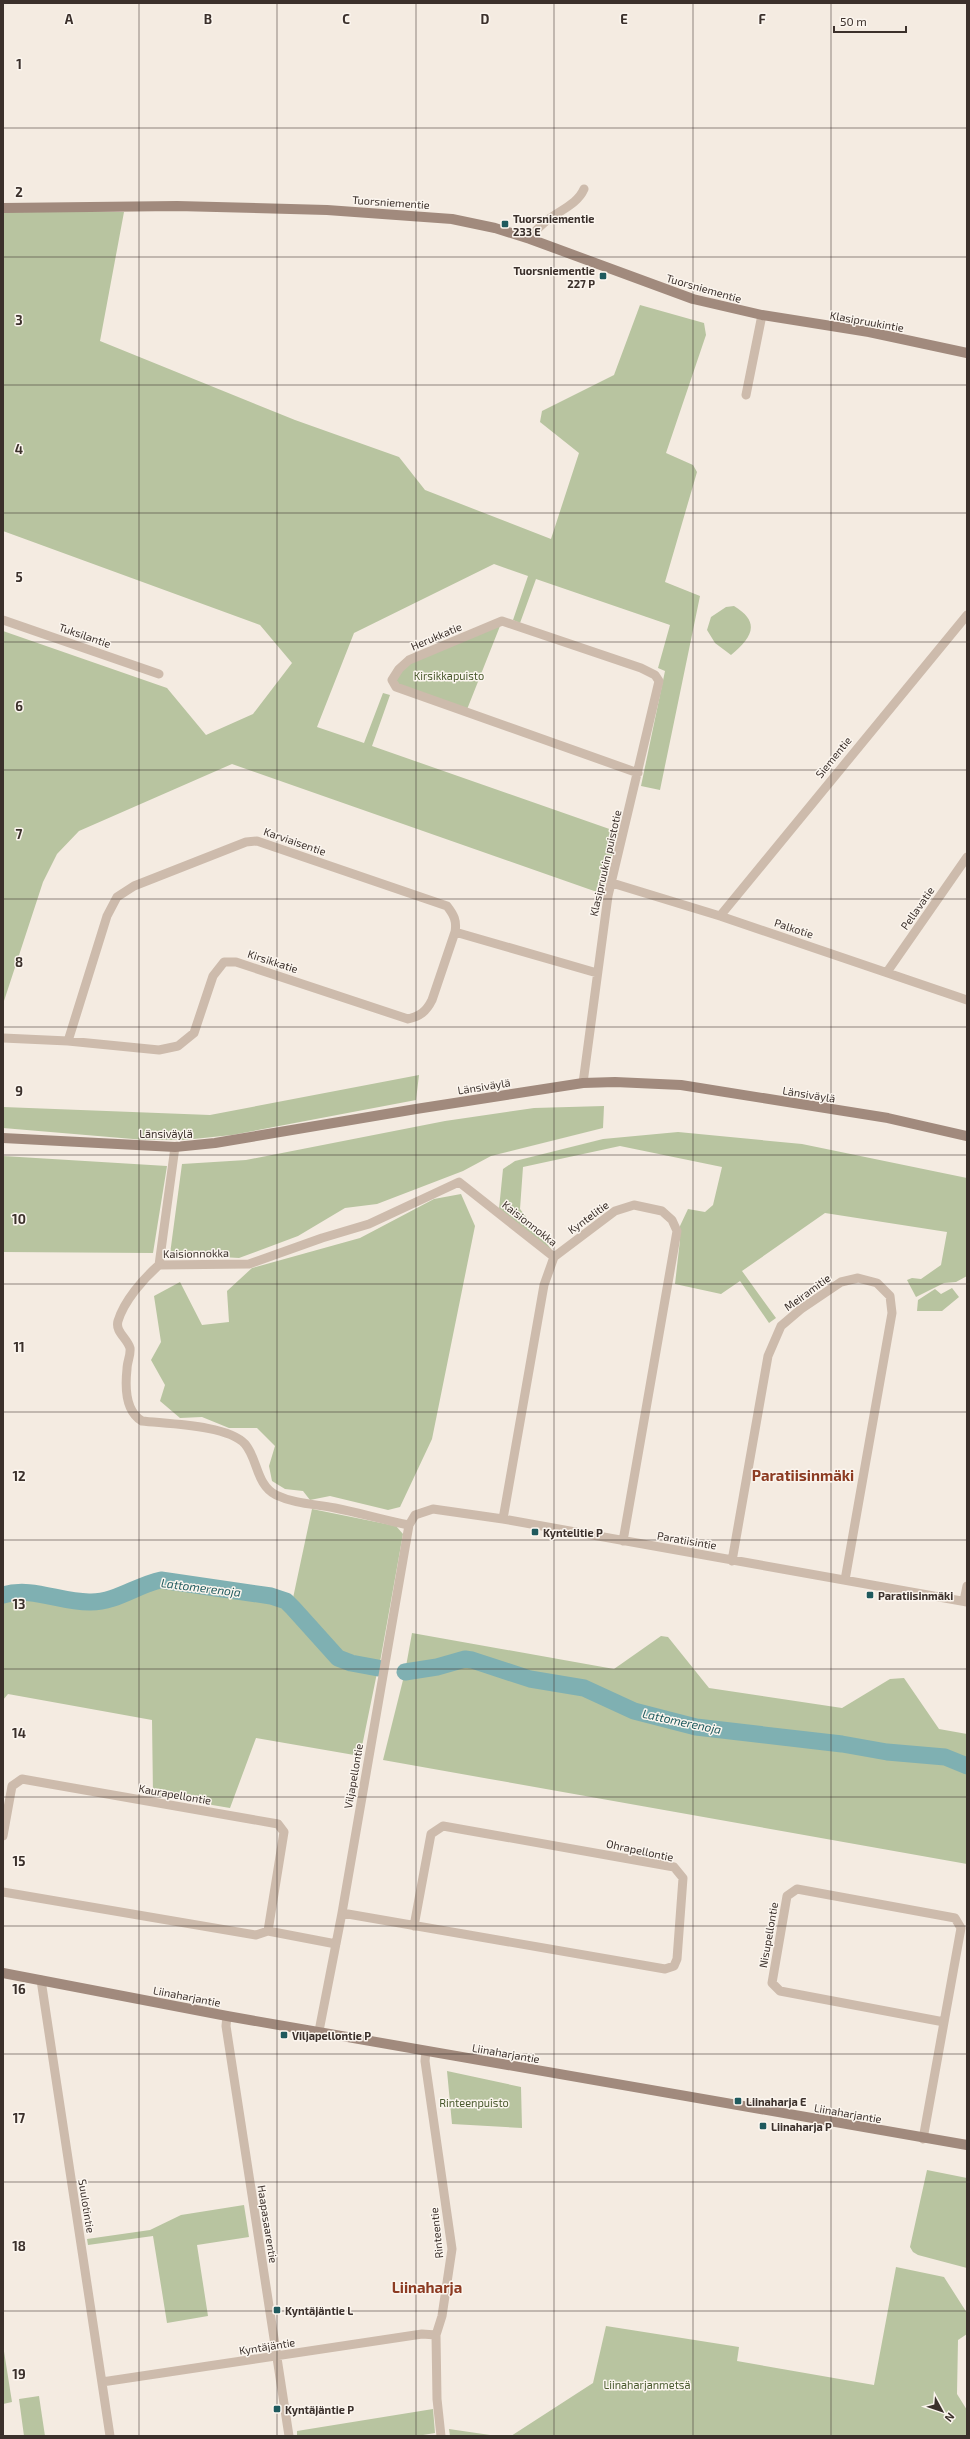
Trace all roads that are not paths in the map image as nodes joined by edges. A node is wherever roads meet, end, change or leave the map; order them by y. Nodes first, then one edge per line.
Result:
1 (584, 189) dead end
2 (3, 208) edge
3 (530, 240) junction
4 (762, 316) junction
5 (967, 353) edge
6 (746, 395) dead end
7 (967, 615) edge
8 (3, 620) edge
9 (159, 674) dead end
10 (655, 675) joint
11 (638, 773) junction
12 (967, 858) edge
13 (612, 883) junction
14 (720, 916) junction
15 (455, 932) junction
16 (887, 972) junction
17 (597, 973) junction
18 (967, 1000) edge
19 (3, 1038) edge
20 (68, 1041) junction
21 (583, 1084) junction
22 (967, 1136) edge
23 (3, 1138) edge
24 (176, 1147) junction
25 (554, 1257) junction
26 (159, 1265) junction
27 (503, 1519) junction
28 (409, 1526) junction
29 (623, 1541) junction
30 (732, 1560) junction
31 (845, 1580) junction
32 (967, 1586) edge
33 (966, 1601) edge
34 (3, 1836) edge
35 (3, 1892) edge
36 (342, 1913) junction
37 (414, 1926) junction
38 (268, 1931) junction
39 (336, 1944) junction
40 (3, 1973) edge
41 (41, 1980) junction
42 (227, 2016) junction
43 (944, 2022) junction
44 (319, 2031) junction
45 (426, 2051) junction
46 (924, 2139) junction
47 (967, 2145) edge
48 (436, 2334) junction
49 (276, 2356) junction
50 (102, 2382) junction
51 (110, 2436) edge
52 (289, 2436) edge
53 (441, 2436) edge

1 - 3 street
2 - 3 main road, Tuorsniementie
3 - 4 main road, Tuorsniementie
4 - 5 main road, Klasipruukintie
4 - 6 street
7 - 14 street, Siementie
8 - 9 street, Tuksilantie
10 - 11 street, Klasipruukin puistotie
10 - 11 street, Herukkatie
11 - 13 street, Klasipruukin puistotie
12 - 16 street, Pellavatie
13 - 14 street, Palkotie
13 - 17 street, Klasipruukin puistotie
14 - 16 street, Palkotie
15 - 17 street
15 - 20 street, Kirsikkatie
15 - 20 street, Karviaisentie
16 - 18 street, Palkotie
17 - 21 street, Klasipruukin puistotie
19 - 20 street, Kirsikkatie
21 - 22 main road, Länsiväylä
21 - 24 main road, Länsiväylä
23 - 24 main road, Länsiväylä
24 - 26 street
25 - 26 street, Kaisionnokka
25 - 27 street
25 - 29 street, Kyntelitie
26 - 28 street, Kaisionnokka
27 - 28 street, Paratiisintie
27 - 29 street, Paratiisintie
28 - 36 street, Viljapellontie
29 - 30 street, Paratiisintie
30 - 31 street, Paratiisintie
30 - 31 street, Meiramitie
31 - 33 street, Paratiisintie
32 - 33 street
34 - 38 street, Kaurapellontie
35 - 38 street
36 - 37 street, Ohrapellontie
36 - 39 street, Viljapellontie
37 - 37 street, Ohrapellontie
38 - 39 street
39 - 44 street, Viljapellontie
40 - 41 main road, Liinaharjantie
41 - 42 main road, Liinaharjantie
41 - 50 street, Suulotintie
42 - 44 main road, Liinaharjantie
42 - 49 street, Haapasaarentie
43 - 43 street, Nisupellontie
43 - 46 street, Nisupellontie
44 - 45 main road, Liinaharjantie
45 - 46 main road, Liinaharjantie
45 - 48 street, Rinteentie
46 - 47 main road, Liinaharjantie
48 - 49 street, Kyntäjäntie
48 - 53 street, Rinteentie
49 - 50 street, Kyntäjäntie
49 - 52 street, Haapasaarentie
50 - 51 street, Suulotintie

